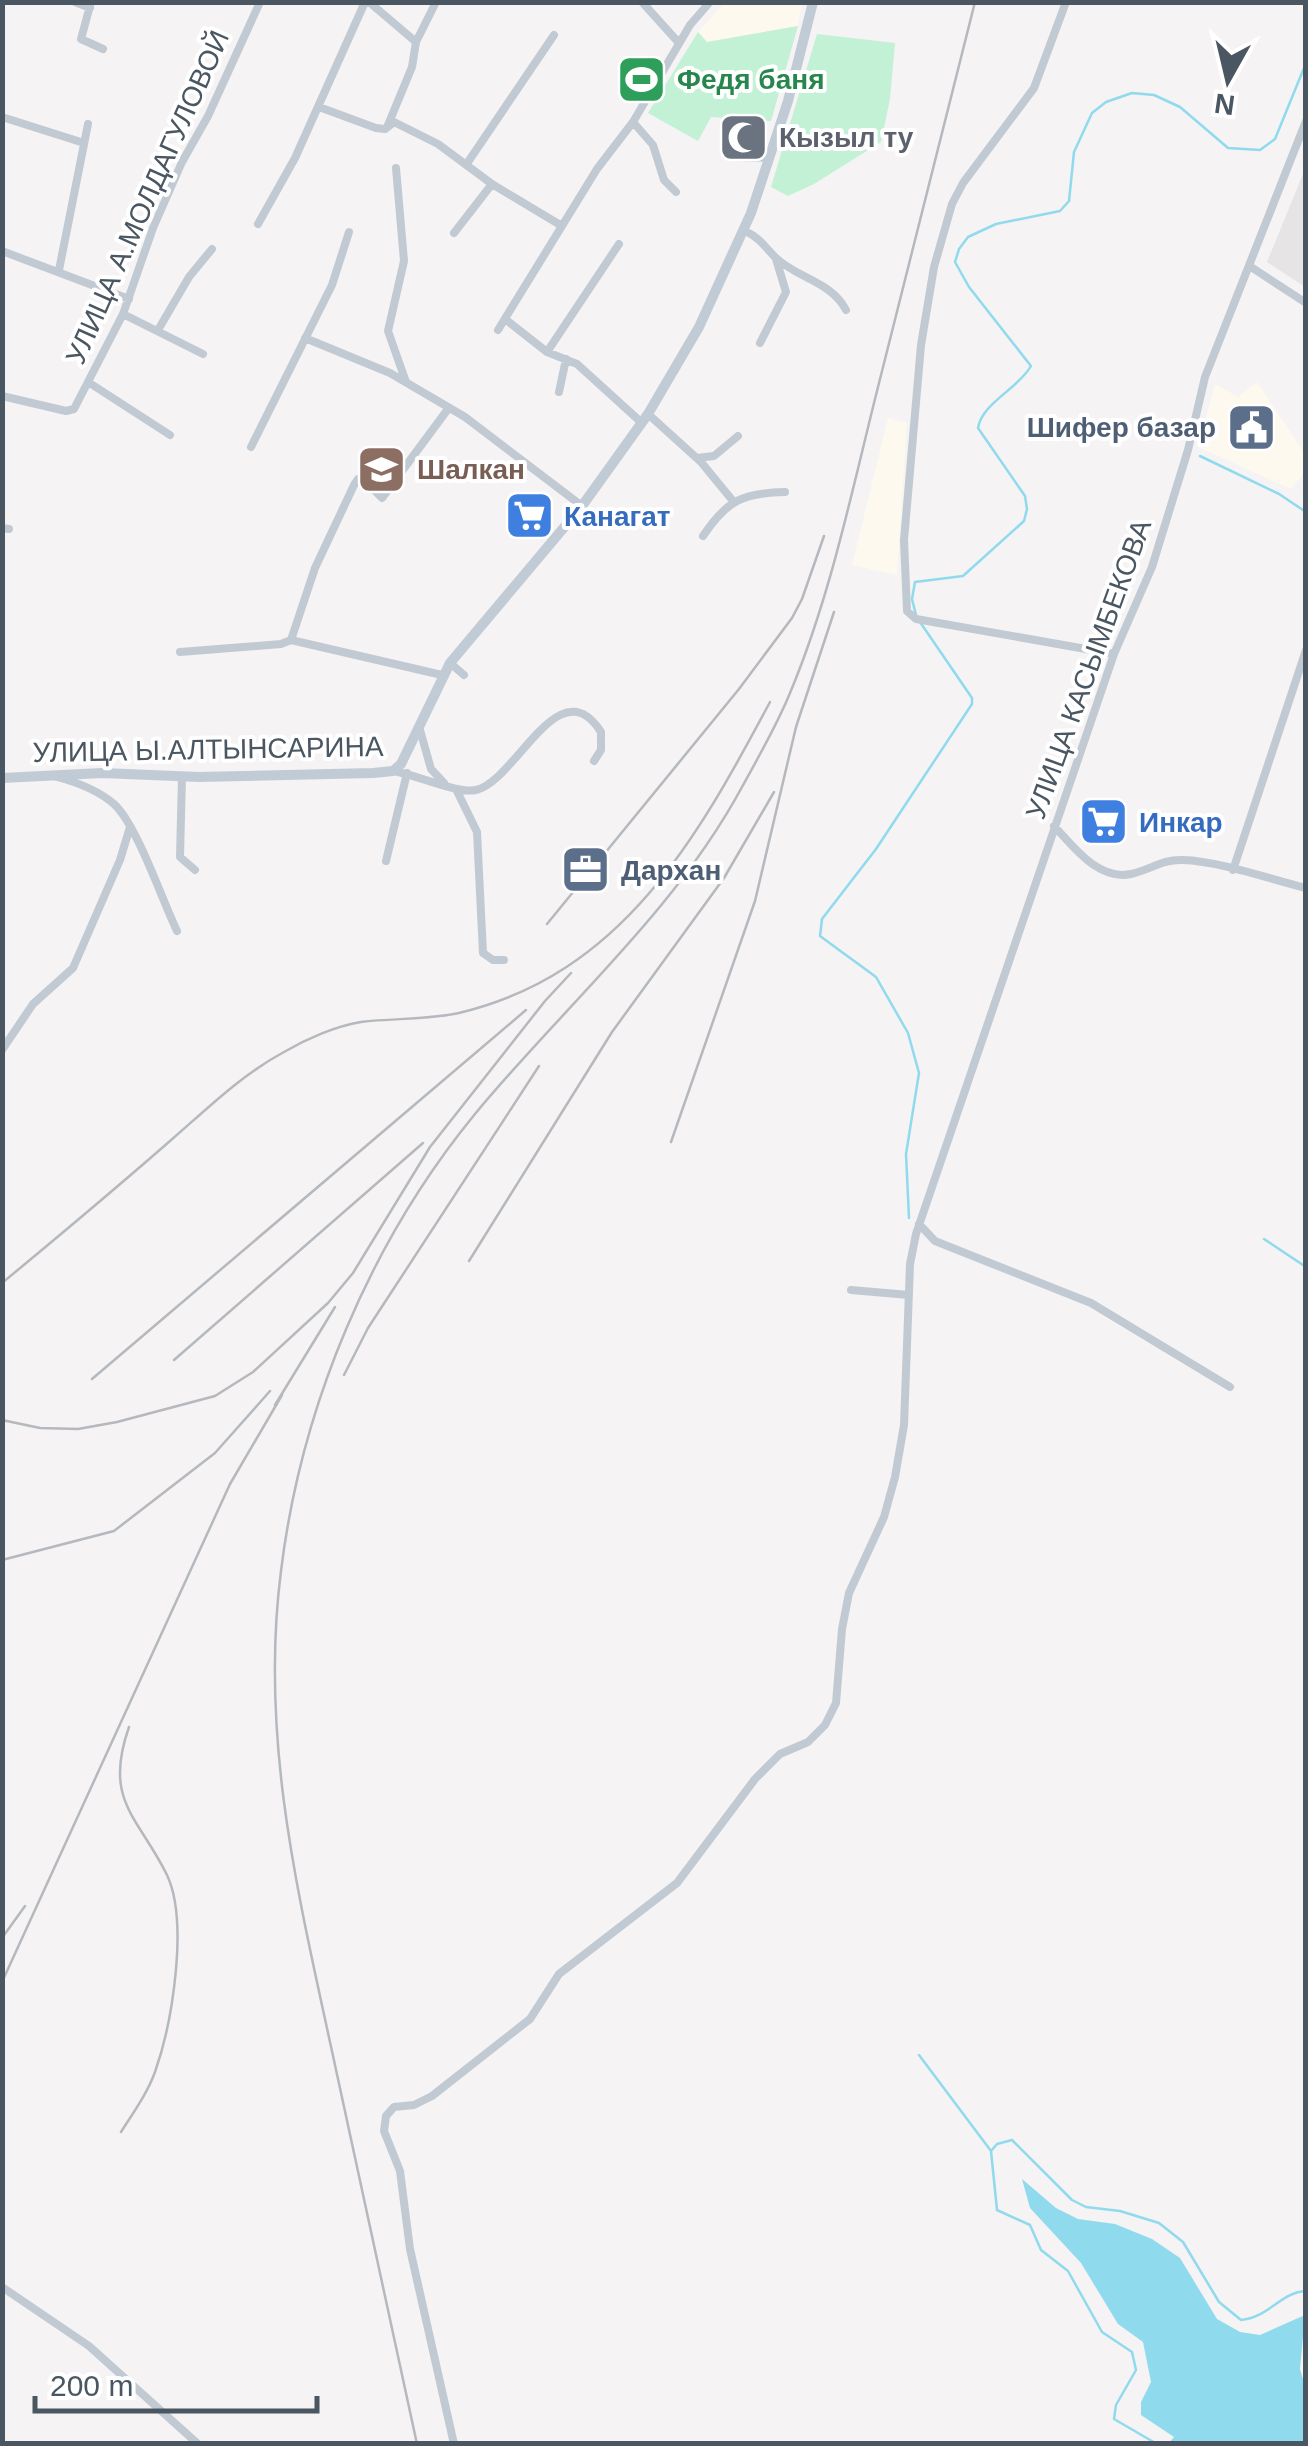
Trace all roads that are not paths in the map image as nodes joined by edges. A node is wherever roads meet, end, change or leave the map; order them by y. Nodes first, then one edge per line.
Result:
1 (75, 2) edge
2 (260, 2) edge
3 (367, 2) edge
4 (436, 2) edge
5 (642, 2) edge
6 (710, 2) edge
7 (813, 2) edge
8 (1066, 2) edge
9 (91, 5) edge
10 (554, 35) dead end
11 (416, 42) junction
12 (680, 44) junction
13 (103, 48) dead end
14 (318, 107) junction
15 (2, 117) edge
16 (634, 122) junction
17 (1306, 122) edge
18 (88, 124) dead end
19 (388, 125) junction
20 (84, 143) junction
21 (736, 157) dead end
22 (769, 158) junction
23 (466, 166) junction
24 (396, 168) dead end
25 (492, 184) junction
26 (676, 192) dead end
27 (258, 224) dead end
28 (562, 226) junction
29 (745, 231) junction
30 (349, 232) dead end
31 (454, 233) dead end
32 (619, 244) dead end
33 (212, 249) dead end
34 (2, 251) edge
35 (776, 259) junction
36 (1250, 268) junction
37 (59, 270) junction
38 (129, 299) junction
39 (1306, 302) edge
40 (846, 310) dead end
41 (123, 314) junction
42 (505, 318) junction
43 (158, 330) junction
44 (498, 330) dead end
45 (305, 338) junction
46 (760, 342) dead end
47 (547, 352) junction
48 (203, 354) dead end
49 (566, 358) junction
50 (88, 382) junction
51 (406, 382) junction
52 (559, 392) dead end
53 (2, 396) edge
54 (448, 409) junction
55 (645, 418) junction
56 (170, 434) dead end
57 (738, 436) dead end
58 (251, 448) dead end
59 (696, 458) junction
60 (785, 492) dead end
61 (733, 501) junction
62 (582, 506) junction
63 (703, 536) dead end
64 (291, 640) junction
65 (1306, 650) edge
66 (180, 652) dead end
67 (1114, 654) junction
68 (450, 663) junction
69 (442, 675) junction
70 (464, 675) dead end
71 (420, 730) junction
72 (594, 761) dead end
73 (392, 771) junction
74 (407, 773) junction
75 (46, 774) junction
76 (182, 776) junction
77 (2, 778) edge
78 (446, 784) junction
79 (456, 788) junction
80 (1054, 825) junction
81 (130, 827) junction
82 (386, 861) dead end
83 (195, 870) dead end
84 (1233, 870) junction
85 (1306, 888) edge
86 (176, 931) dead end
87 (504, 960) dead end
88 (7, 1037) edge
89 (2, 1050) edge
90 (919, 1224) junction
91 (851, 1290) dead end
92 (910, 1296) junction
93 (1230, 1387) dead end
94 (2, 2288) edge
95 (198, 2444) edge
96 (454, 2444) edge

1 - 9 street
2 - 38 street, УЛИЦА А.МОЛДАГУЛОВОЙ
3 - 11 street
3 - 14 street
4 - 11 street
5 - 12 street
6 - 12 street
7 - 22 street, УЛИЦА Ы.АЛТЫНСАРИНА
8 - 67 street
9 - 13 street
10 - 23 street
11 - 19 street
12 - 16 street
14 - 19 street
14 - 27 street
15 - 20 street
16 - 26 street
16 - 28 street
17 - 36 street, УЛИЦА КАСЫМБЕКОВА
18 - 20 street
19 - 23 street
20 - 37 street
21 - 22 street
22 - 29 street, УЛИЦА Ы.АЛТЫНСАРИНА
23 - 25 street
24 - 51 street
25 - 28 street
25 - 31 street
28 - 42 street
29 - 35 street
29 - 55 street, УЛИЦА Ы.АЛТЫНСАРИНА
30 - 45 street
32 - 47 street
33 - 43 street
34 - 37 street
35 - 40 street
35 - 46 street
36 - 39 street
36 - 67 street, УЛИЦА КАСЫМБЕКОВА
37 - 38 street
38 - 41 street, УЛИЦА А.МОЛДАГУЛОВОЙ
41 - 43 street
41 - 50 street, УЛИЦА А.МОЛДАГУЛОВОЙ
42 - 44 street
42 - 47 street
43 - 48 street
45 - 51 street
45 - 58 street
47 - 49 street
49 - 52 street
49 - 55 street
50 - 53 street, УЛИЦА А.МОЛДАГУЛОВОЙ
50 - 56 street
51 - 54 street
54 - 62 street
54 - 64 street
55 - 59 street
55 - 62 street, УЛИЦА Ы.АЛТЫНСАРИНА
57 - 59 street
59 - 61 street
60 - 61 street
61 - 63 street
62 - 68 street, УЛИЦА Ы.АЛТЫНСАРИНА
64 - 66 street
64 - 69 street
65 - 84 street
67 - 80 street, УЛИЦА КАСЫМБЕКОВА
68 - 69 street, УЛИЦА Ы.АЛТЫНСАРИНА
68 - 70 street
69 - 71 street, УЛИЦА Ы.АЛТЫНСАРИНА
71 - 73 street, УЛИЦА Ы.АЛТЫНСАРИНА
71 - 78 street
72 - 79 street
73 - 74 street
73 - 76 street, УЛИЦА Ы.АЛТЫНСАРИНА
74 - 78 street
74 - 82 street
75 - 76 street, УЛИЦА Ы.АЛТЫНСАРИНА
75 - 77 street, УЛИЦА Ы.АЛТЫНСАРИНА
75 - 81 street
76 - 83 street
78 - 79 street
79 - 87 street
80 - 84 street
80 - 90 street, УЛИЦА КАСЫМБЕКОВА
81 - 86 street
81 - 88 street
84 - 85 street
88 - 89 street
90 - 92 street, УЛИЦА КАСЫМБЕКОВА
90 - 93 street
91 - 92 street
92 - 96 street, УЛИЦА КАСЫМБЕКОВА
94 - 95 street

